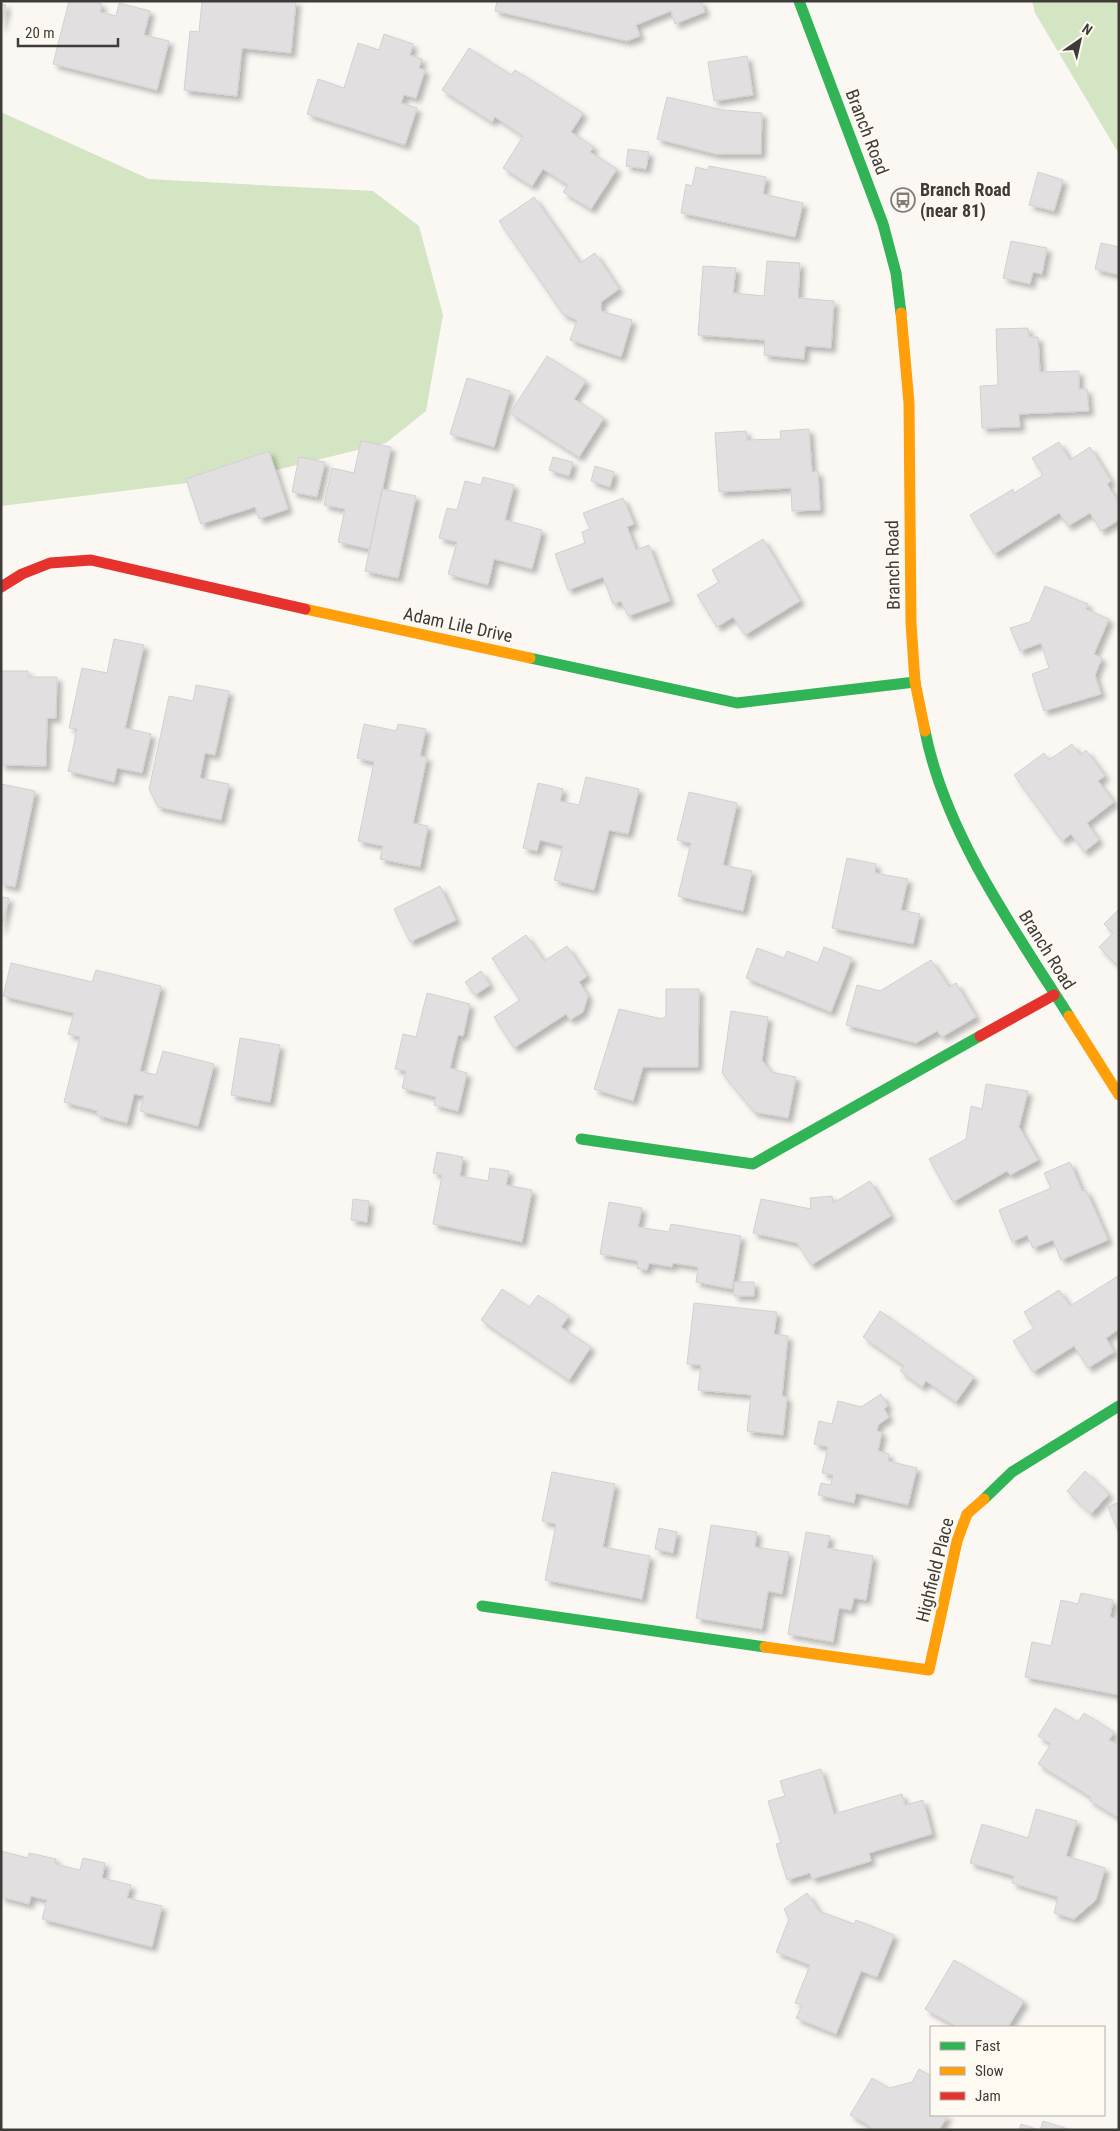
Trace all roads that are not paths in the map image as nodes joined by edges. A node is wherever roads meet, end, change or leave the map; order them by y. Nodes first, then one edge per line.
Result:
1 (799, 1) edge
2 (1, 587) edge
3 (916, 682) junction
4 (1054, 995) junction
5 (1119, 1095) edge
6 (581, 1138) dead end
7 (1119, 1406) edge
8 (482, 1606) dead end

1 - 3 street, Branch Road
2 - 3 street, Adam Lile Drive
3 - 4 street, Branch Road
4 - 5 street, Branch Road
4 - 6 street
7 - 8 street, Highfield Place

